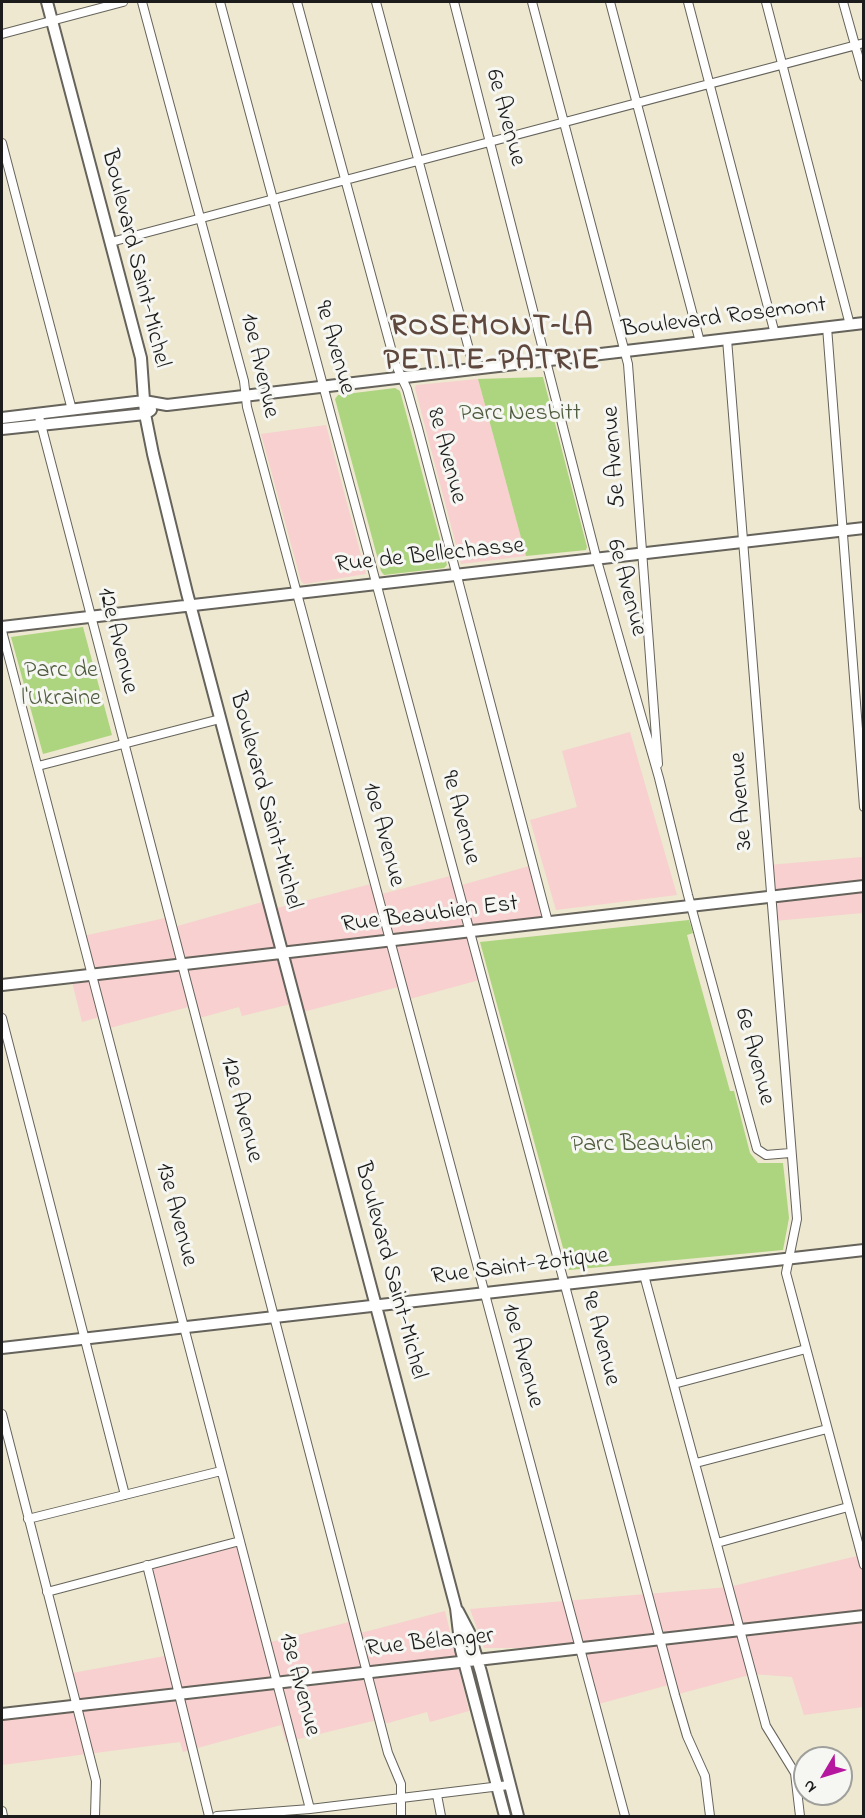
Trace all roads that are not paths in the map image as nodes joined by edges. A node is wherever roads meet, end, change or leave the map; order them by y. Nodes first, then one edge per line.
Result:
1 (47, 2) edge
2 (123, 2) edge
3 (142, 2) edge
4 (220, 2) edge
5 (297, 2) edge
6 (376, 2) edge
7 (454, 2) edge
8 (532, 2) edge
9 (610, 2) edge
10 (688, 2) edge
11 (766, 2) edge
12 (843, 2) edge
13 (52, 21) junction
14 (2, 34) edge
15 (864, 43) edge
16 (855, 45) junction
17 (783, 63) junction
18 (864, 77) edge
19 (710, 83) junction
20 (636, 103) junction
21 (564, 122) junction
22 (490, 142) junction
23 (2, 143) edge
24 (418, 160) junction
25 (345, 180) junction
26 (273, 199) junction
27 (201, 218) junction
28 (111, 242) junction
29 (864, 323) edge
30 (850, 325) junction
31 (827, 327) junction
32 (775, 334) junction
33 (727, 339) junction
34 (700, 342) junction
35 (625, 351) junction
36 (547, 360) junction
37 (474, 368) junction
38 (401, 377) junction
39 (323, 386) junction
40 (246, 394) junction
41 (144, 401) junction
42 (159, 405) junction
43 (72, 410) junction
44 (38, 413) junction
45 (145, 414) junction
46 (2, 418) edge
47 (41, 425) junction
48 (2, 429) edge
49 (864, 528) edge
50 (842, 530) junction
51 (742, 543) junction
52 (643, 554) junction
53 (597, 560) junction
54 (456, 574) junction
55 (376, 583) junction
56 (296, 593) junction
57 (190, 605) junction
58 (89, 616) junction
59 (2, 627) edge
60 (2, 632) edge
61 (220, 719) junction
62 (123, 744) junction
63 (38, 766) junction
64 (659, 778) junction
65 (864, 807) edge
66 (864, 886) edge
67 (770, 897) junction
68 (691, 906) junction
69 (548, 922) junction
70 (470, 933) junction
71 (391, 942) junction
72 (282, 954) junction
73 (182, 965) junction
74 (92, 975) junction
75 (2, 985) edge
76 (2, 1018) edge
77 (790, 1153) junction
78 (864, 1250) edge
79 (789, 1259) junction
80 (644, 1275) junction
81 (564, 1284) junction
82 (484, 1293) junction
83 (376, 1306) junction
84 (274, 1317) junction
85 (184, 1328) junction
86 (85, 1339) junction
87 (2, 1348) edge
88 (806, 1349) junction
89 (674, 1384) junction
90 (2, 1414) edge
91 (827, 1429) junction
92 (696, 1463) junction
93 (221, 1471) junction
94 (125, 1495) junction
95 (848, 1508) junction
96 (28, 1519) junction
97 (240, 1541) junction
98 (717, 1543) junction
99 (147, 1565) junction
100 (864, 1565) edge
101 (46, 1592) junction
102 (456, 1608) junction
103 (864, 1616) edge
104 (741, 1630) junction
105 (660, 1639) junction
106 (580, 1648) junction
107 (477, 1660) junction
108 (465, 1662) junction
109 (367, 1672) junction
110 (277, 1682) junction
111 (179, 1693) junction
112 (77, 1705) junction
113 (2, 1714) edge
114 (509, 1785) junction
115 (497, 1788) junction
116 (436, 1795) junction
117 (400, 1798) junction
118 (323, 1807) junction
119 (310, 1809) junction
120 (2, 1811) edge
121 (247, 1815) edge
122 (3, 1816) edge
123 (95, 1816) edge
124 (209, 1816) edge
125 (216, 1816) edge
126 (324, 1816) edge
127 (401, 1816) edge
128 (441, 1816) edge
129 (505, 1816) edge
130 (518, 1816) edge
131 (625, 1816) edge
132 (710, 1816) edge
133 (800, 1816) edge

1 - 13 street, Boulevard Saint-Michel
2 - 13 street
3 - 27 street, 10e Avenue
4 - 26 street, 9e Avenue
5 - 25 street, 8e Avenue
6 - 24 street
7 - 22 street, 6e Avenue
8 - 21 street, 5e Avenue
9 - 20 street
10 - 19 street
11 - 17 street
12 - 16 street
13 - 14 street
13 - 28 street, Boulevard Saint-Michel
15 - 16 street
16 - 17 street
16 - 18 street
17 - 19 street
17 - 30 street
19 - 20 street
19 - 32 street
20 - 21 street
20 - 34 street
21 - 22 street
21 - 35 street, 5e Avenue
22 - 24 street
22 - 36 street, 6e Avenue
23 - 43 street
24 - 25 street
24 - 37 street
25 - 26 street
25 - 38 street, 8e Avenue
26 - 27 street
26 - 39 street, 9e Avenue
27 - 28 street
27 - 40 street, 10e Avenue
28 - 41 street, Boulevard Saint-Michel
29 - 30 street, Boulevard Rosemont
30 - 31 street, Boulevard Rosemont
31 - 32 street, Boulevard Rosemont
31 - 50 street
32 - 33 street, Boulevard Rosemont
33 - 34 street, Boulevard Rosemont
33 - 51 street, 3e Avenue
34 - 35 street, Boulevard Rosemont
35 - 36 street, Boulevard Rosemont
35 - 52 street, 5e Avenue
36 - 37 street, Boulevard Rosemont
36 - 53 street, 6e Avenue
37 - 38 street, Boulevard Rosemont
38 - 39 street, Boulevard Rosemont
38 - 54 street, 8e Avenue
39 - 40 street, Boulevard Rosemont
39 - 55 street, 9e Avenue
40 - 42 street, Boulevard Rosemont
40 - 56 street, 10e Avenue
41 - 42 street, Boulevard Rosemont
41 - 43 street, Boulevard Rosemont
41 - 45 street, Boulevard Saint-Michel
42 - 45 street, Boulevard Rosemont
43 - 44 street, Boulevard Rosemont
44 - 46 street, Boulevard Rosemont
44 - 47 street, 12e Avenue
45 - 47 street, Boulevard Rosemont
45 - 57 street, Boulevard Saint-Michel
47 - 48 street, Boulevard Rosemont
47 - 58 street, 12e Avenue
49 - 50 street, Rue de Bellechasse
50 - 51 street, Rue de Bellechasse
50 - 65 street
51 - 52 street, Rue de Bellechasse
51 - 67 street, 3e Avenue
52 - 53 street, Rue de Bellechasse
52 - 64 street, 5e Avenue
53 - 54 street, Rue de Bellechasse
53 - 64 street, 6e Avenue
54 - 55 street, Rue de Bellechasse
54 - 69 street, 8e Avenue
55 - 56 street, Rue de Bellechasse
55 - 70 street, 9e Avenue
56 - 57 street, Rue de Bellechasse
56 - 71 street, 10e Avenue
57 - 58 street, Rue de Bellechasse
57 - 61 street, Boulevard Saint-Michel
58 - 59 street, Rue de Bellechasse
58 - 62 street, 12e Avenue
60 - 63 street, 13e Avenue
61 - 62 street
61 - 72 street, Boulevard Saint-Michel
62 - 63 street
62 - 73 street, 12e Avenue
63 - 74 street, 13e Avenue
64 - 68 street, 6e Avenue
66 - 67 street, Rue Beaubien Est
67 - 68 street, Rue Beaubien Est
67 - 77 street, 3e Avenue
68 - 69 street, Rue Beaubien Est
68 - 77 street, 6e Avenue
69 - 70 street, Rue Beaubien Est
70 - 71 street, Rue Beaubien Est
70 - 81 street, 9e Avenue
71 - 72 street, Rue Beaubien Est
71 - 82 street, 10e Avenue
72 - 73 street, Rue Beaubien Est
72 - 83 street, Boulevard Saint-Michel
73 - 74 street, Rue Beaubien Est
73 - 84 street, 12e Avenue
74 - 75 street, Rue Beaubien Est
74 - 85 street, 13e Avenue
76 - 86 street
77 - 79 street, 3e Avenue
78 - 79 street, Rue Saint-Zotique
79 - 80 street, Rue Saint-Zotique
79 - 88 street
80 - 81 street, Rue Saint-Zotique
80 - 89 street
81 - 82 street, Rue Saint-Zotique
81 - 105 street, 9e Avenue
82 - 83 street, Rue Saint-Zotique
82 - 106 street, 10e Avenue
83 - 84 street, Rue Saint-Zotique
83 - 102 street, Boulevard Saint-Michel
84 - 85 street, Rue Saint-Zotique
84 - 109 street, 12e Avenue
85 - 86 street, Rue Saint-Zotique
85 - 93 street, 13e Avenue
86 - 87 street, Rue Saint-Zotique
86 - 94 street
88 - 89 street
88 - 91 street
89 - 92 street
90 - 96 street
91 - 92 street
91 - 95 street
92 - 98 street
93 - 94 street
93 - 97 street, 13e Avenue
94 - 96 street
95 - 98 street
95 - 100 street
96 - 101 street
97 - 99 street
97 - 110 street, 13e Avenue
98 - 104 street
99 - 101 street
99 - 111 street
101 - 112 street
102 - 107 street, Boulevard Saint-Michel
102 - 108 street, Boulevard Saint-Michel
103 - 104 street, Rue Bélanger
104 - 105 street, Rue Bélanger
104 - 133 street
105 - 106 street, Rue Bélanger
105 - 132 street, 9e Avenue
106 - 107 street, Rue Bélanger
106 - 131 street, 10e Avenue
107 - 108 street, Rue Bélanger
107 - 114 street, Boulevard Saint-Michel
108 - 109 street, Rue Bélanger
108 - 115 street, Boulevard Saint-Michel
109 - 110 street, Rue Bélanger
109 - 117 street, 12e Avenue
110 - 111 street, Rue Bélanger
110 - 119 street, 13e Avenue
111 - 112 street, Rue Bélanger
111 - 124 street
112 - 113 street, Rue Bélanger
112 - 123 street
114 - 115 street
114 - 130 street, Boulevard Saint-Michel
115 - 116 street
115 - 129 street, Boulevard Saint-Michel
116 - 117 street
116 - 128 street
117 - 118 street
117 - 127 street, 12e Avenue
118 - 119 street
118 - 126 street
119 - 121 street
120 - 122 street
121 - 125 street

